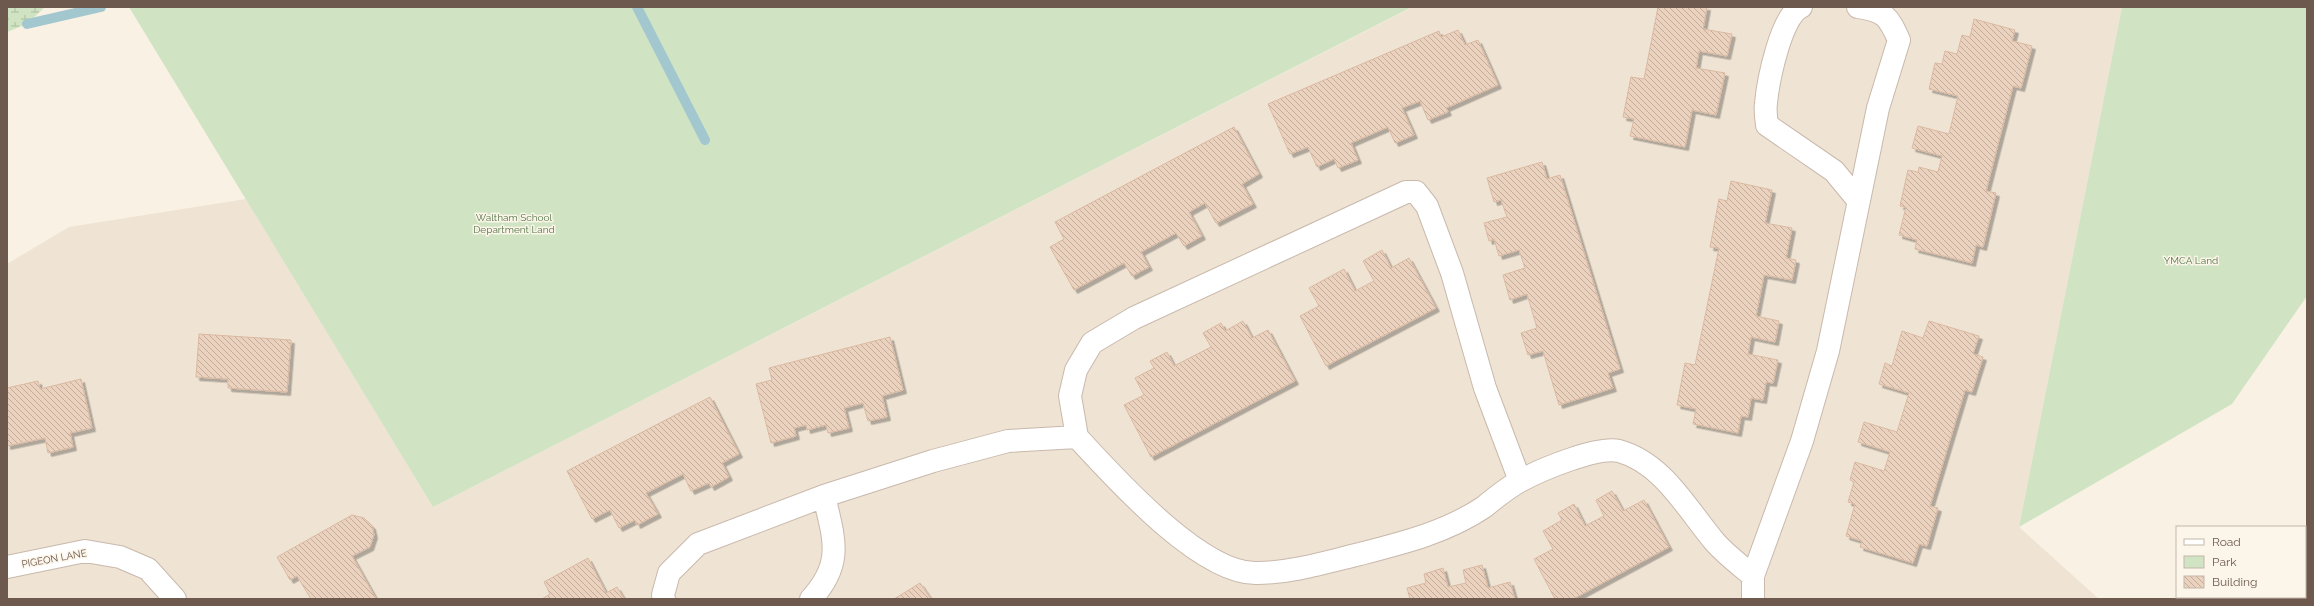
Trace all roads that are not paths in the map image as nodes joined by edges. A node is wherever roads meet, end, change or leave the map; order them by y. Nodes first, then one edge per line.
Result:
1 (1801, 7) edge
2 (1858, 7) edge
3 (1858, 200) junction
4 (1077, 437) junction
5 (1520, 481) junction
6 (824, 496) junction
7 (7, 567) edge
8 (1753, 576) junction
9 (175, 599) edge
10 (664, 599) edge
11 (811, 599) edge
12 (1754, 599) edge

1 - 3 street
2 - 3 street
3 - 8 street
4 - 5 street
4 - 5 street
4 - 6 street
5 - 8 street
6 - 10 street
6 - 11 street
7 - 9 street, PIGEON LANE
8 - 12 street

